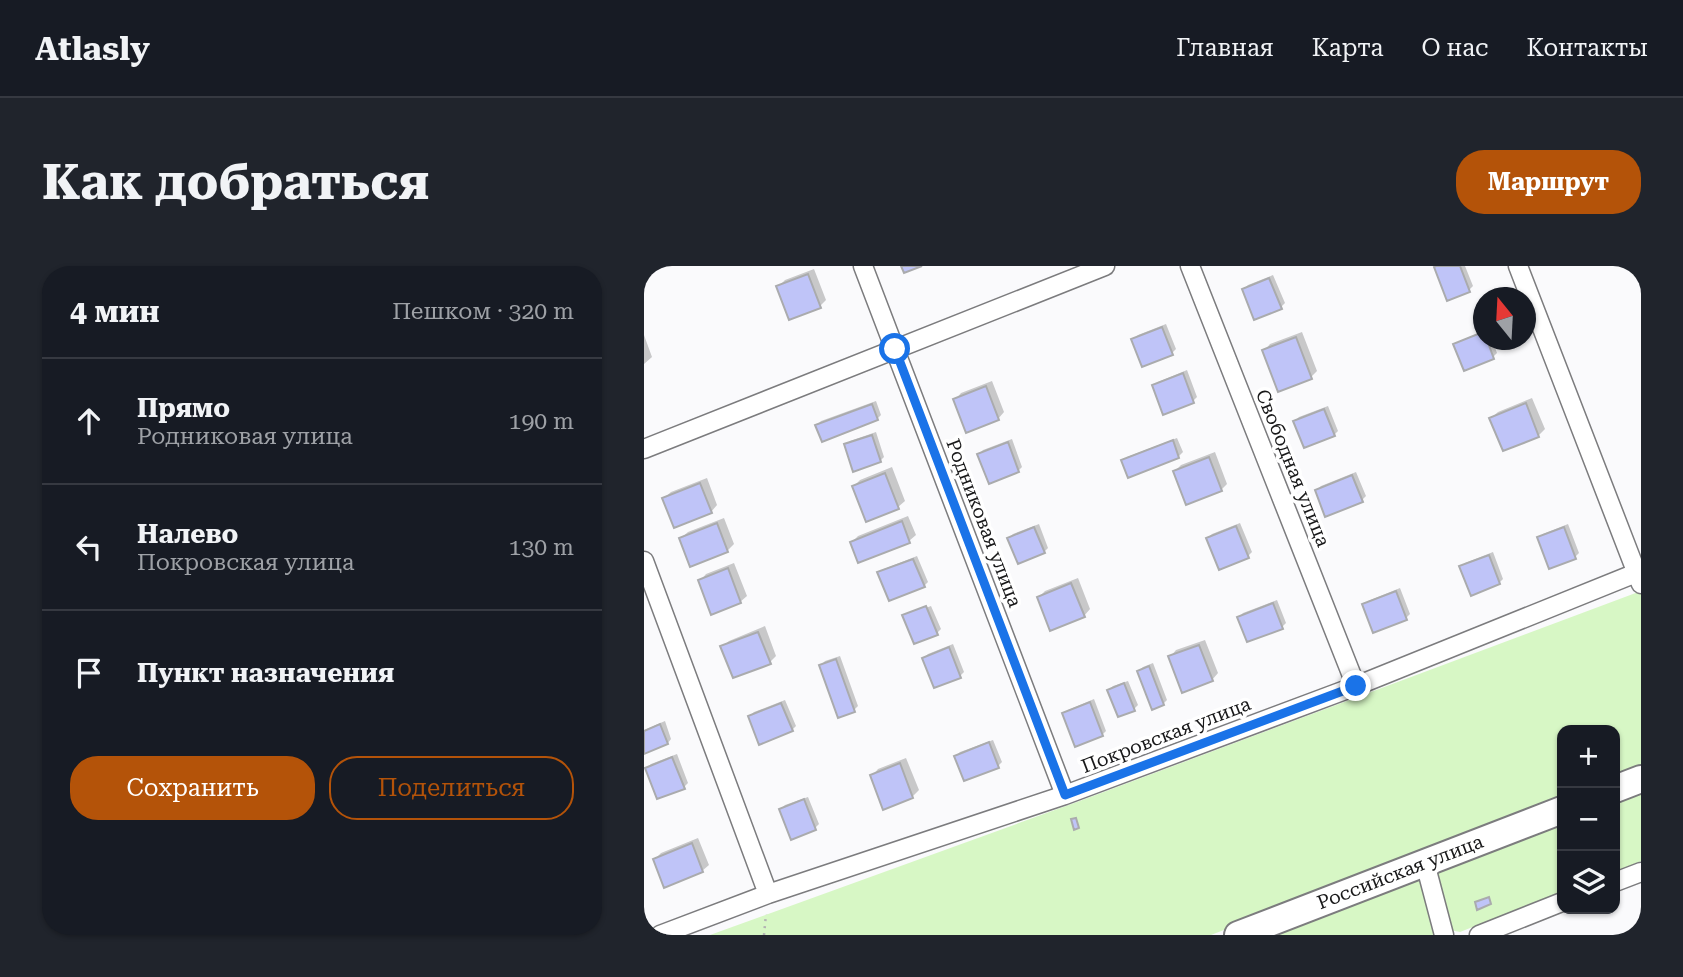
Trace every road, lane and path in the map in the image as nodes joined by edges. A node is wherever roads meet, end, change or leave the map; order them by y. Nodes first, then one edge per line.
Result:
1 (863, 266) edge
2 (1105, 266) edge
3 (1190, 266) edge
4 (1518, 266) edge
5 (895, 349) junction
6 (644, 449) edge
7 (644, 561) edge
8 (1640, 576) edge
9 (1356, 686) junction
10 (1641, 779) edge
11 (1618, 788) edge
12 (1065, 795) junction
13 (1557, 812) edge
14 (1424, 863) junction
15 (1641, 872) edge
16 (1620, 880) edge
17 (768, 894) junction
18 (1557, 904) edge
19 (660, 935) edge
20 (1238, 935) edge
21 (1444, 935) edge
22 (1479, 935) edge

1 - 5 street, Родниковая улица
2 - 5 street
3 - 9 street, Свободная улица
4 - 8 street
5 - 6 street
5 - 12 street, Родниковая улица
7 - 17 street
8 - 9 street, Покровская улица
9 - 12 street, Покровская улица
10 - 11 main road
12 - 17 street, Покровская улица
13 - 14 main road, Российская улица
14 - 20 main road, Российская улица
14 - 21 street
15 - 16 street
17 - 19 street, Покровская улица
18 - 22 street

